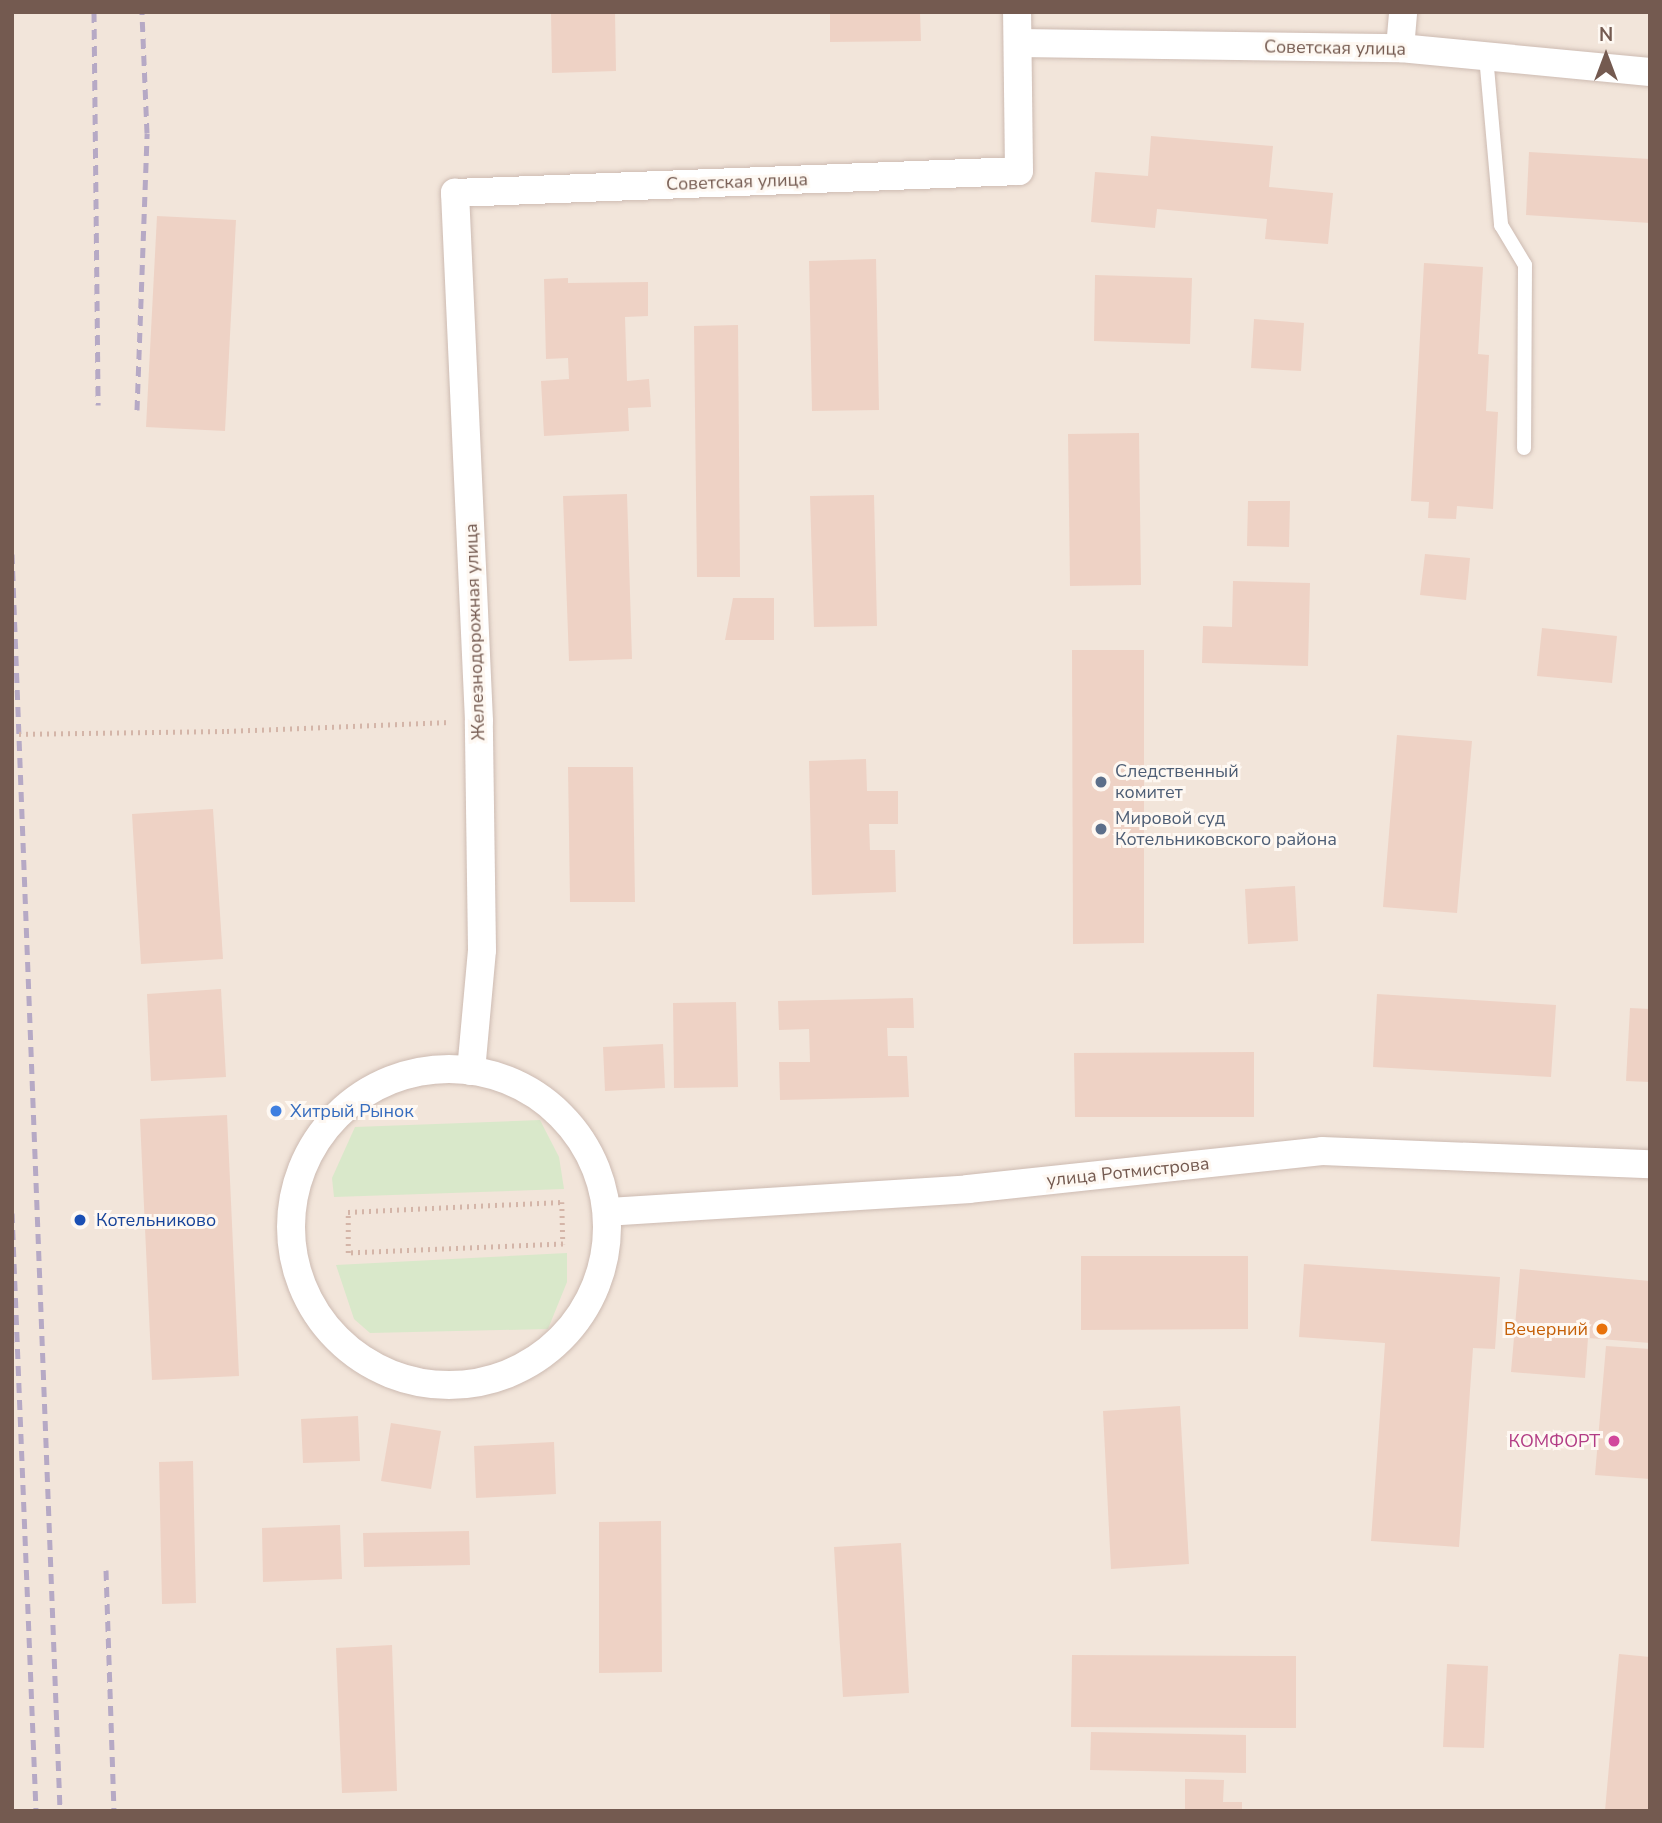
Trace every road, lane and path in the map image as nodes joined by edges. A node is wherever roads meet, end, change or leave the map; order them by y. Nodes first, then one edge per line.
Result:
1 (1017, 12) edge
2 (1404, 12) edge
3 (1019, 43) junction
4 (1401, 48) junction
5 (1486, 56) junction
6 (1650, 72) edge
7 (455, 193) joint
8 (1524, 448) dead end
9 (479, 721) junction
10 (12, 734) edge
11 (471, 1071) junction
12 (1650, 1164) edge
13 (562, 1202) joint
14 (607, 1212) junction

1 - 3 street
2 - 4 street
3 - 4 street, Советская улица
3 - 7 street, Советская улица
4 - 5 street, Советская улица
5 - 6 street, Советская улица
5 - 8 lane
7 - 9 street, Железнодорожная улица
9 - 10 path, bridge
9 - 11 street, Железнодорожная улица
11 - 14 street
11 - 14 street
12 - 14 street, улица Ротмистрова
13 - 13 path

